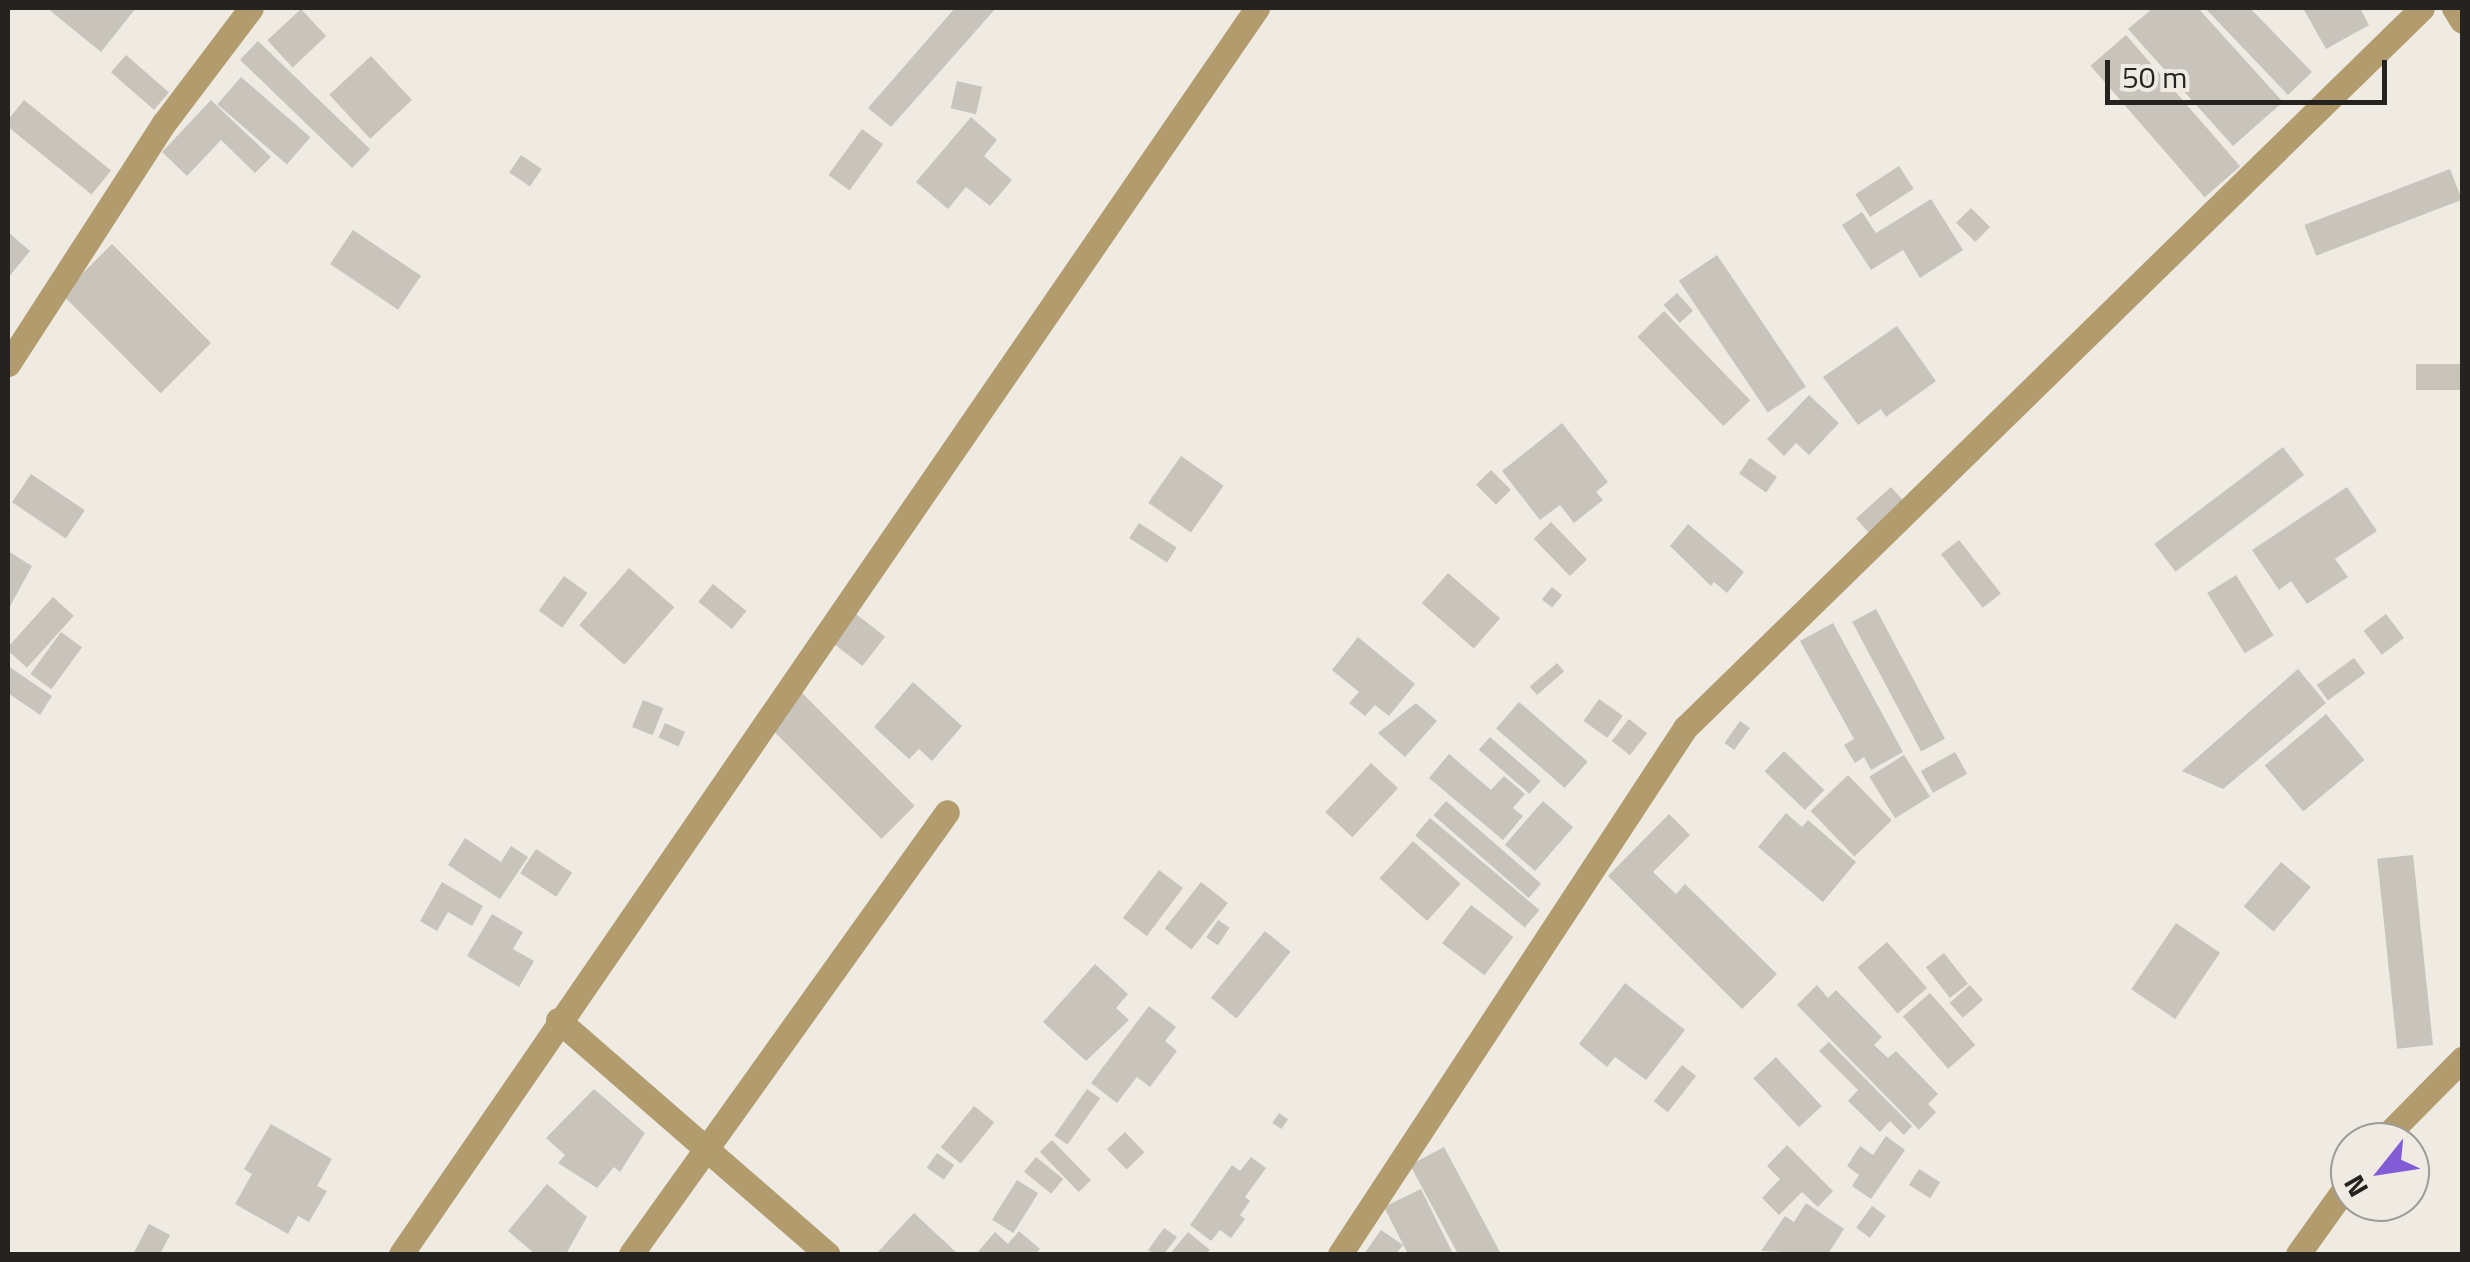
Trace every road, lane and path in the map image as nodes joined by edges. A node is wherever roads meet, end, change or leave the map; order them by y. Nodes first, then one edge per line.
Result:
1 (251, 8) edge
2 (1257, 8) edge
3 (2422, 8) edge
4 (2454, 8) edge
5 (2462, 21) edge
6 (8, 364) edge
7 (947, 812) dead end
8 (558, 1020) junction
9 (2462, 1059) edge
10 (2400, 1122) edge
11 (702, 1148) junction
12 (2330, 1209) edge
13 (401, 1254) edge
14 (631, 1254) edge
15 (827, 1254) edge
16 (1340, 1254) edge
17 (2298, 1254) edge

1 - 6 street
2 - 8 street
3 - 16 street
4 - 5 street
7 - 11 street
8 - 11 street
8 - 13 street
9 - 10 street
11 - 14 street
11 - 15 street
12 - 17 street

